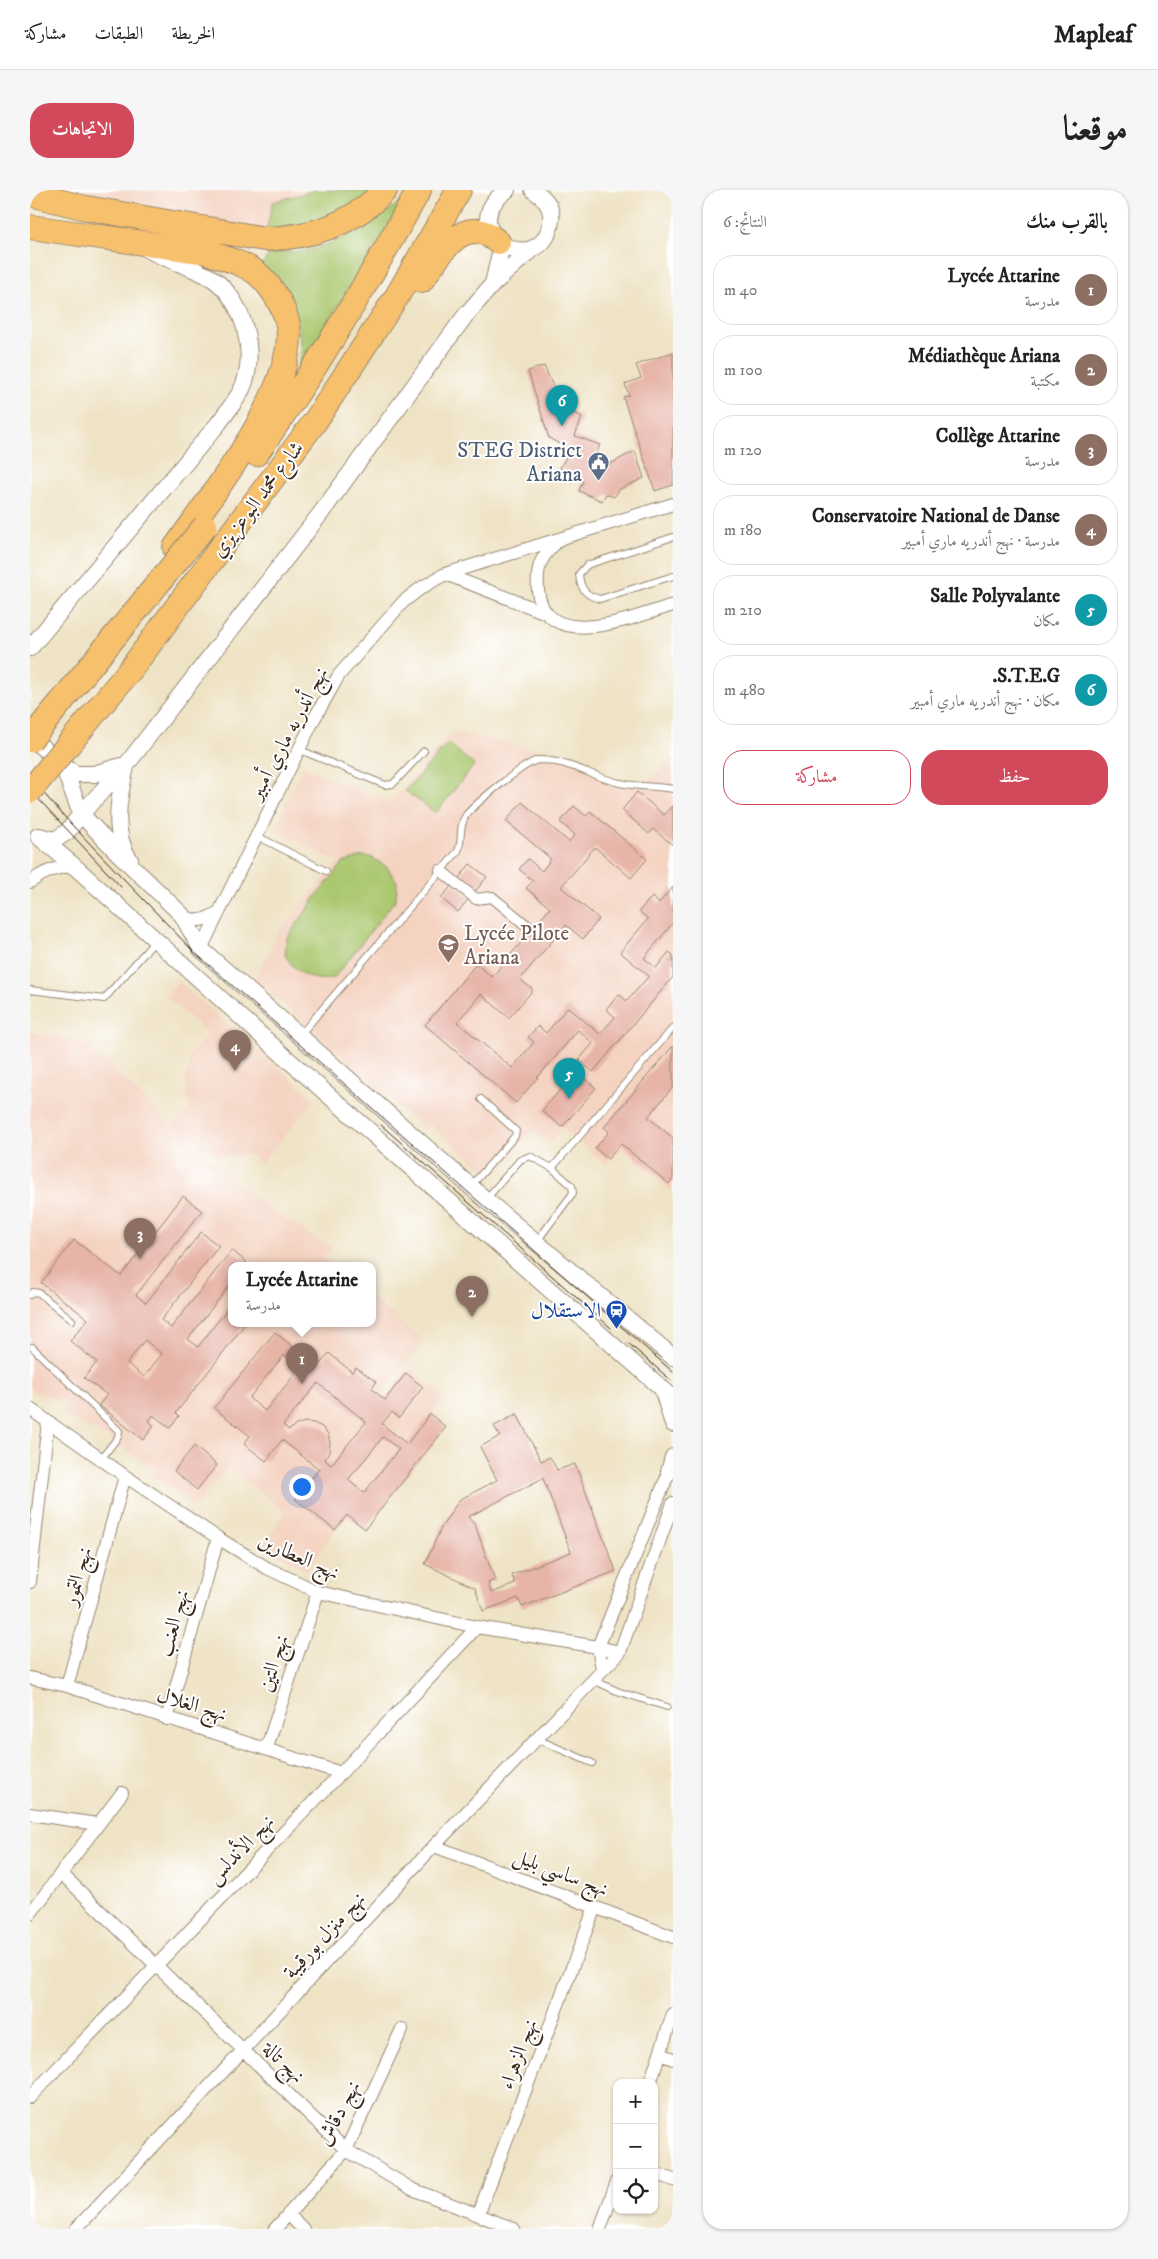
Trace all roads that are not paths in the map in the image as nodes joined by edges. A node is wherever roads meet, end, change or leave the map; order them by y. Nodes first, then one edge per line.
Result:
1 (385, 190) edge
2 (419, 190) edge
3 (459, 190) edge
4 (507, 190) edge
5 (539, 192) edge
6 (30, 194) edge
7 (30, 227) edge
8 (131, 242) junction
9 (500, 243) junction
10 (533, 248) junction
11 (493, 284) junction
12 (316, 420) junction
13 (673, 504) edge
14 (198, 525) junction
15 (562, 537) junction
16 (673, 537) edge
17 (446, 574) junction
18 (673, 576) edge
19 (673, 606) edge
20 (546, 613) junction
21 (30, 648) edge
22 (30, 736) edge
23 (30, 740) edge
24 (300, 750) junction
25 (424, 751) dead end
26 (127, 764) junction
27 (63, 766) junction
28 (673, 789) edge
29 (30, 792) edge
30 (82, 814) junction
31 (34, 835) edge
32 (257, 836) junction
33 (74, 866) junction
34 (440, 870) junction
35 (326, 871) dead end
36 (142, 876) junction
37 (30, 882) edge
38 (220, 912) junction
39 (182, 914) junction
40 (531, 929) dead end
41 (156, 940) junction
42 (202, 949) junction
43 (30, 990) edge
44 (673, 1028) edge
45 (299, 1036) junction
46 (481, 1099) dead end
47 (552, 1168) junction
48 (470, 1186) junction
49 (486, 1200) junction
50 (536, 1242) junction
51 (30, 1295) edge
52 (72, 1320) dead end
53 (32, 1347) dead end
54 (673, 1357) edge
55 (667, 1393) edge
56 (30, 1409) edge
57 (48, 1422) junction
58 (673, 1424) edge
59 (100, 1459) junction
60 (672, 1465) edge
61 (125, 1476) junction
62 (673, 1503) edge
63 (218, 1538) junction
64 (31, 1569) edge
65 (30, 1582) edge
66 (318, 1592) junction
67 (477, 1627) junction
68 (598, 1647) junction
69 (620, 1652) junction
70 (602, 1669) junction
71 (30, 1678) edge
72 (593, 1680) junction
73 (67, 1686) junction
74 (667, 1708) dead end
75 (167, 1718) junction
76 (537, 1739) junction
77 (267, 1747) junction
78 (592, 1764) dead end
79 (341, 1772) junction
80 (122, 1793) dead end
81 (30, 1814) edge
82 (97, 1824) junction
83 (434, 1846) junction
84 (61, 1874) junction
85 (595, 1907) junction
86 (30, 1914) edge
87 (673, 1937) edge
88 (156, 1964) junction
89 (673, 2014) edge
90 (402, 2029) dead end
91 (244, 2050) junction
92 (660, 2054) junction
93 (673, 2059) edge
94 (651, 2079) edge
95 (30, 2097) edge
96 (346, 2150) junction
97 (658, 2174) edge
98 (673, 2180) edge
99 (613, 2192) edge
100 (288, 2214) junction
101 (478, 2215) junction
102 (76, 2229) edge
103 (275, 2229) edge
104 (304, 2229) edge
105 (514, 2229) edge
106 (600, 2229) edge

1 - 6 highway
2 - 14 highway, شارع محمد البوعزيزي
3 - 12 highway, شارع محمد البوعزيزي
4 - 9 street
5 - 10 street
7 - 8 highway
8 - 14 highway
8 - 21 street
9 - 10 street
9 - 11 street
9 - 12 highway
10 - 11 street
11 - 26 street
12 - 29 highway, شارع محمد البوعزيزي, bridge
13 - 15 street, نهج أندريه ماري أمبير
14 - 23 highway, شارع محمد البوعزيزي, bridge
15 - 17 street, نهج أندريه ماري أمبير
15 - 20 street
16 - 18 lane
17 - 20 street
17 - 24 street, نهج أندريه ماري أمبير
19 - 20 street
22 - 27 street
24 - 25 lane
24 - 32 street, نهج أندريه ماري أمبير
26 - 27 street
26 - 30 street
26 - 36 street
27 - 30 street
28 - 34 lane
30 - 31 street
30 - 36 street
31 - 33 street
32 - 35 lane
32 - 38 street, نهج أندريه ماري أمبير
33 - 37 street
33 - 41 street
34 - 40 street
34 - 45 lane
36 - 39 street
38 - 39 street
38 - 42 street, نهج أندريه ماري أمبير
39 - 42 street
41 - 43 lane
41 - 55 street
42 - 45 street
44 - 47 lane
45 - 48 street
46 - 48 lane
47 - 49 lane
47 - 50 lane
48 - 49 street
49 - 50 street
50 - 54 street
51 - 52 lane
53 - 59 lane
55 - 58 street
56 - 57 street, نهج العطارين
57 - 59 street, نهج العطارين
57 - 64 street
59 - 61 street, نهج العطارين
60 - 68 street
61 - 63 street, نهج العطارين
61 - 73 street, نهج التمور
62 - 69 street
63 - 66 street, نهج العطارين
63 - 75 street, نهج العنب
64 - 65 street
66 - 67 street, نهج العطارين
66 - 77 street, نهج التين
67 - 68 street, نهج العطارين
67 - 79 street, نهج الأندلس
68 - 69 street, نهج العطارين
68 - 70 street
69 - 70 street, نهج منزل بورقيبة
70 - 72 street, نهج منزل بورقيبة
71 - 73 street, نهج الغلال
72 - 74 lane
72 - 76 street, نهج منزل بورقيبة
73 - 75 street, نهج الغلال
75 - 77 street, نهج الغلال
76 - 78 lane
76 - 83 street, نهج منزل بورقيبة
77 - 79 street, نهج الغلال
79 - 88 street, نهج الأندلس
80 - 82 street
81 - 82 street
82 - 84 street
83 - 85 street, نهج ساسي بليل
83 - 91 street, نهج منزل بورقيبة
84 - 86 street
84 - 88 street, نهج تالة
85 - 87 street, نهج ساسي بليل
85 - 101 street, نهج الزهراء
88 - 91 street, نهج تالة
88 - 95 street, نهج الأندلس
89 - 92 street
90 - 96 street, نهج دقاش
91 - 96 street, نهج تالة
91 - 102 street, نهج منزل بورقيبة
92 - 93 street
92 - 94 street
96 - 100 street, نهج دقاش
96 - 101 street, نهج تالة
97 - 98 street
99 - 106 street
100 - 103 street, نهج دقاش
100 - 104 street
101 - 105 street, نهج تالة

